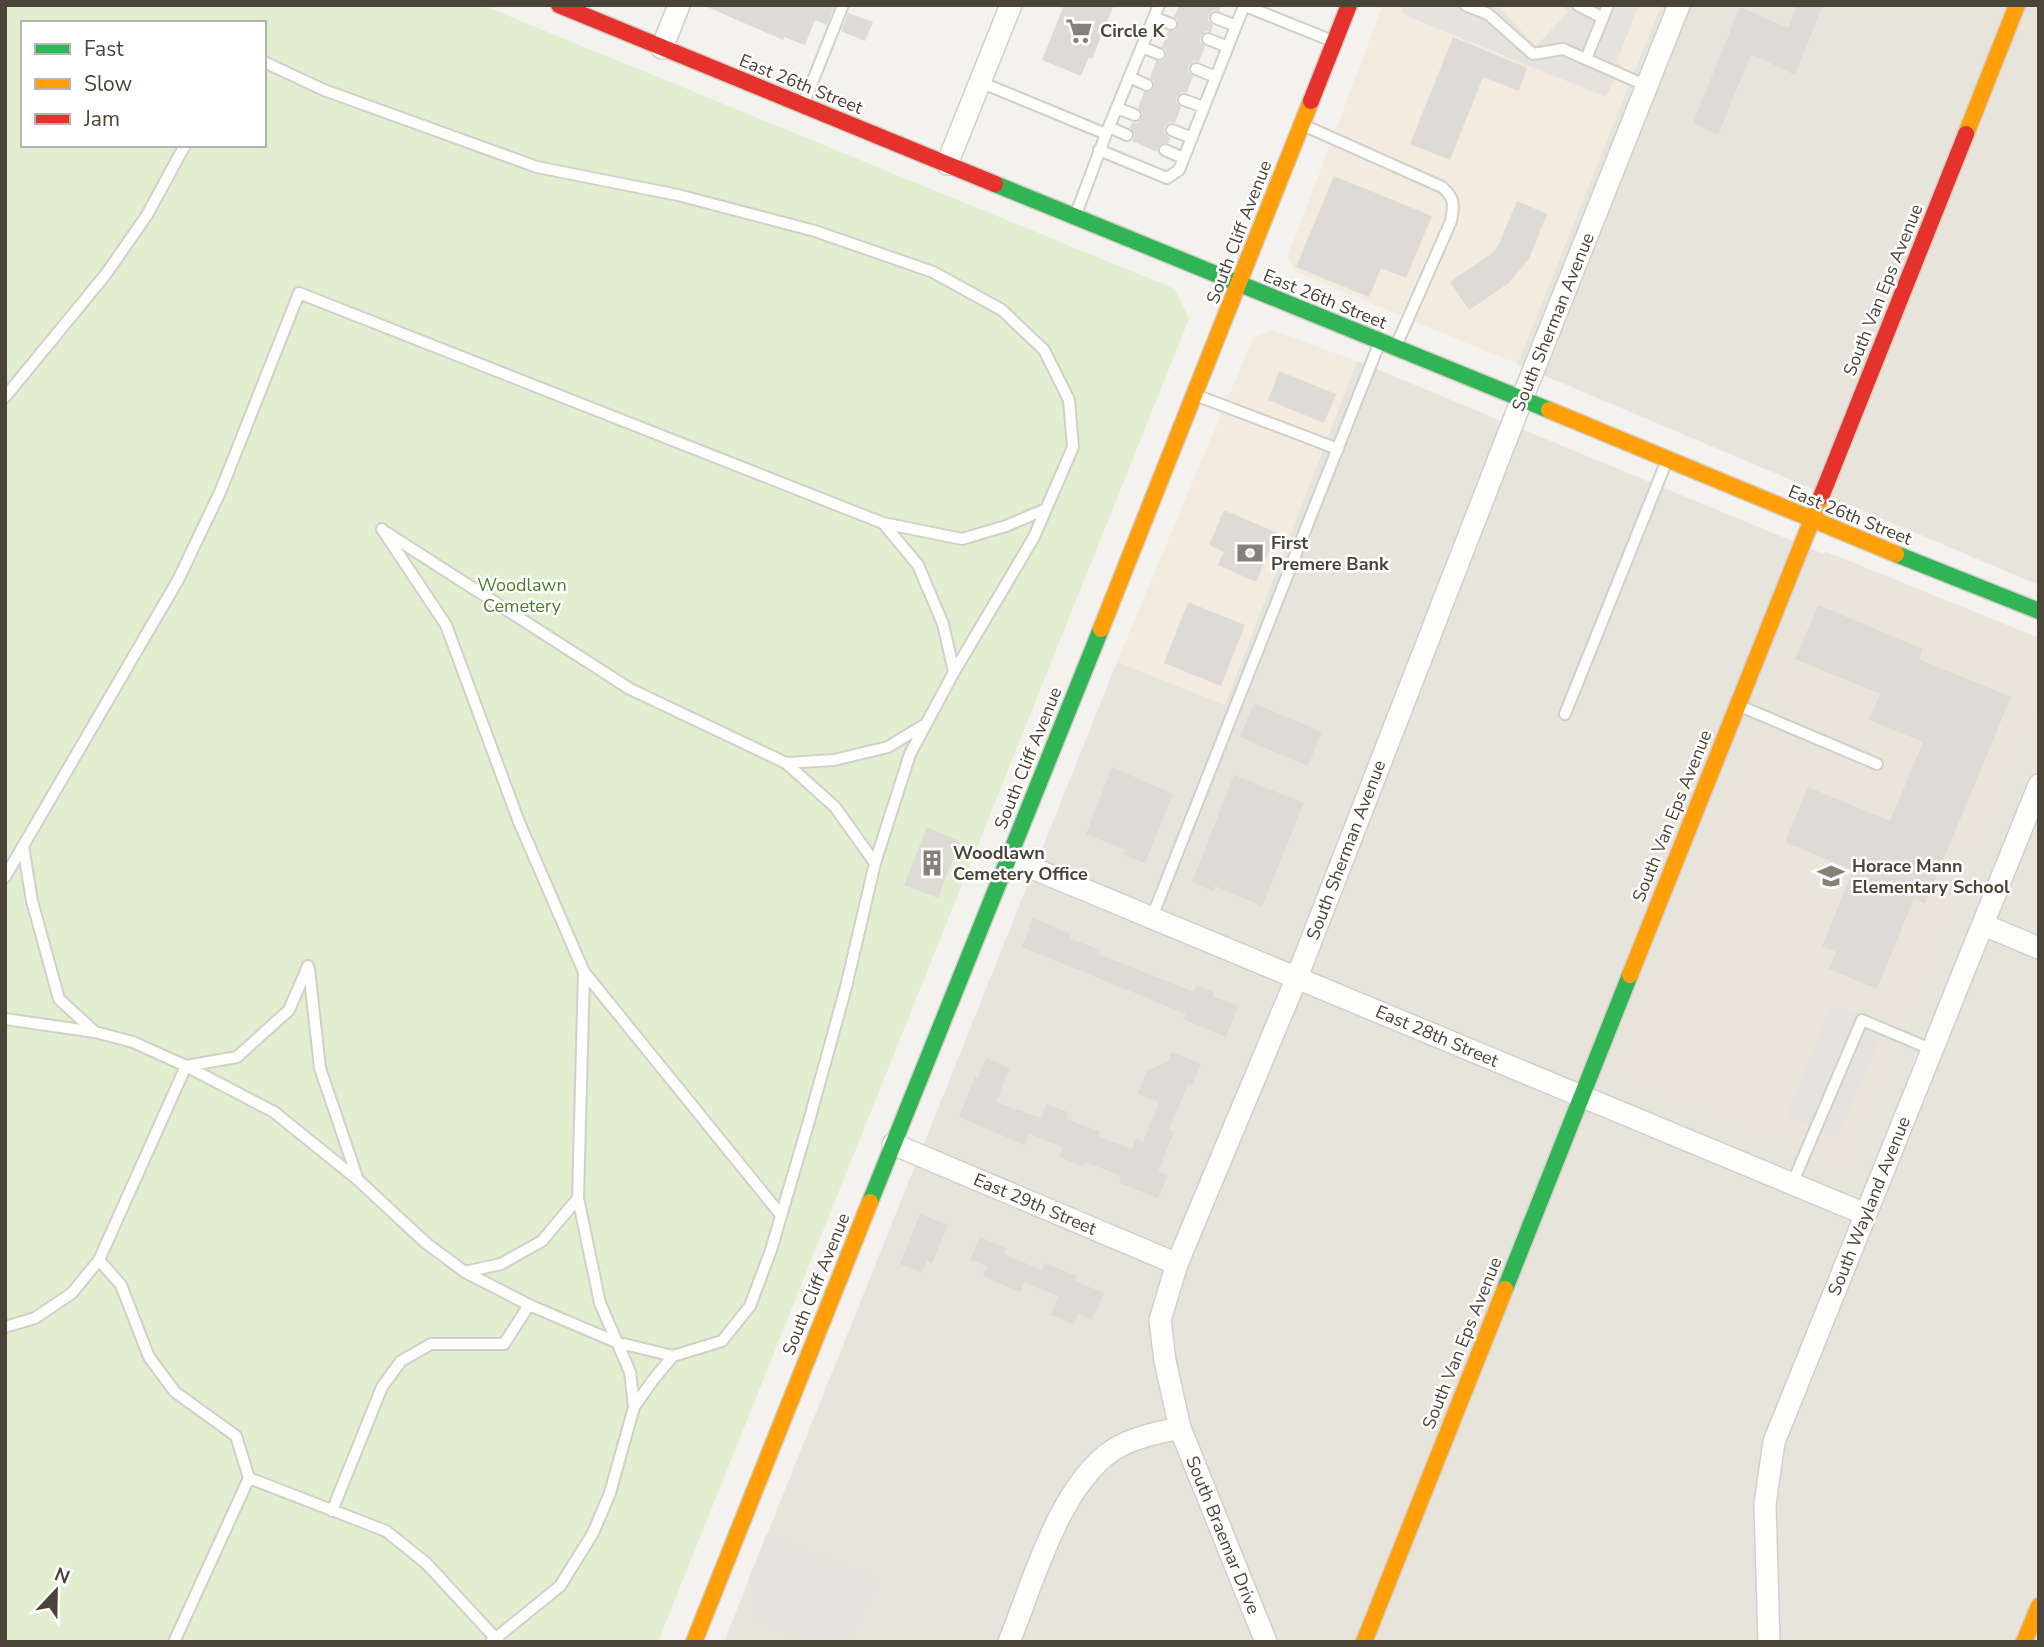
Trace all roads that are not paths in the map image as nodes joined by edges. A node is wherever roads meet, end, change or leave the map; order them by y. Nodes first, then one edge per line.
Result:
1 (559, 5) edge
2 (679, 5) edge
3 (843, 5) edge
4 (1011, 5) edge
5 (1159, 5) edge
6 (1349, 5) edge
7 (1465, 5) edge
8 (1578, 5) edge
9 (1608, 5) edge
10 (1679, 5) edge
11 (2017, 5) edge
12 (1244, 6) edge
13 (1154, 17) junction
14 (1216, 18) dead end
15 (1603, 18) junction
16 (1171, 24) dead end
17 (1236, 26) junction
18 (1208, 39) dead end
19 (1335, 42) junction
20 (1142, 47) junction
21 (1228, 47) junction
22 (662, 48) junction
23 (1159, 54) dead end
24 (1586, 59) junction
25 (266, 63) edge
26 (1196, 69) dead end
27 (1129, 77) junction
28 (1216, 77) junction
29 (980, 82) junction
30 (1147, 85) dead end
31 (1647, 86) junction
32 (1184, 100) dead end
33 (803, 105) junction
34 (1204, 107) junction
35 (1117, 108) junction
36 (1135, 115) dead end
37 (1302, 125) junction
38 (1172, 130) dead end
39 (1107, 131) junction
40 (1127, 135) dead end
41 (1192, 138) junction
42 (184, 147) edge
43 (1100, 150) junction
44 (1165, 150) dead end
45 (1184, 158) junction
46 (947, 164) junction
47 (1074, 217) junction
48 (1239, 285) junction
49 (1387, 345) junction
50 (1196, 395) junction
51 (5, 397) edge
52 (1522, 399) junction
53 (1338, 449) junction
54 (1667, 460) junction
55 (1046, 509) junction
56 (1811, 520) junction
57 (883, 523) junction
58 (2039, 611) edge
59 (954, 672) junction
60 (1737, 705) junction
61 (1564, 714) dead end
62 (926, 724) junction
63 (786, 763) junction
64 (1877, 764) dead end
65 (2039, 785) edge
66 (23, 846) junction
67 (1008, 858) junction
68 (875, 863) junction
69 (5, 877) edge
70 (1152, 917) junction
71 (1984, 925) junction
72 (2039, 948) edge
73 (584, 972) junction
74 (1297, 977) junction
75 (5, 1018) edge
76 (95, 1032) junction
77 (1933, 1050) junction
78 (186, 1066) junction
79 (1581, 1096) junction
80 (892, 1144) junction
81 (358, 1179) junction
82 (1792, 1184) junction
83 (579, 1198) junction
84 (1865, 1214) junction
85 (781, 1215) junction
86 (99, 1260) junction
87 (1177, 1264) junction
88 (465, 1272) junction
89 (529, 1305) junction
90 (5, 1327) edge
91 (616, 1342) junction
92 (673, 1356) junction
93 (634, 1408) junction
94 (1180, 1428) junction
95 (249, 1478) junction
96 (332, 1511) junction
97 (2039, 1606) edge
98 (495, 1640) edge
99 (174, 1642) edge
100 (694, 1642) edge
101 (1009, 1642) edge
102 (1266, 1642) edge
103 (1364, 1642) edge
104 (1769, 1642) edge
105 (2024, 1642) edge

1 - 22 main road, East 26th Street
2 - 22 street
3 - 33 lane
4 - 29 street
5 - 13 lane
6 - 19 main road, South Cliff Avenue
7 - 24 lane
8 - 15 lane
9 - 15 lane
10 - 31 street, South Sherman Avenue
11 - 56 main road, South Van Eps Avenue
12 - 17 lane
12 - 19 lane
13 - 16 lane
13 - 20 lane
14 - 17 lane
15 - 24 lane
17 - 21 lane
18 - 21 lane
19 - 37 main road, South Cliff Avenue
20 - 23 lane
20 - 27 lane
21 - 28 lane
22 - 33 main road, East 26th Street
24 - 31 lane
25 - 55 lane
26 - 28 lane
27 - 30 lane
27 - 35 lane
28 - 34 lane
29 - 39 lane
29 - 46 street
31 - 52 street, South Sherman Avenue
32 - 34 lane
33 - 46 main road, East 26th Street
34 - 41 lane
35 - 36 lane
35 - 39 lane
37 - 48 main road, South Cliff Avenue
37 - 49 lane
38 - 41 lane
39 - 40 lane
39 - 43 lane
41 - 45 lane
42 - 51 lane
43 - 45 lane
43 - 47 lane
44 - 45 lane
46 - 47 main road, East 26th Street
47 - 48 main road, East 26th Street
48 - 49 main road, East 26th Street
48 - 50 main road, South Cliff Avenue
49 - 52 main road, East 26th Street
49 - 53 lane
50 - 53 lane
50 - 67 main road, South Cliff Avenue
52 - 54 main road, East 26th Street
52 - 74 street, South Sherman Avenue
53 - 70 lane
54 - 56 main road, East 26th Street
54 - 61 lane
55 - 57 lane
55 - 59 lane
56 - 58 main road, East 26th Street
56 - 60 main road, South Van Eps Avenue
57 - 59 lane
57 - 66 lane
59 - 62 lane
60 - 64 lane
60 - 79 main road, South Van Eps Avenue
62 - 63 lane
62 - 68 lane
63 - 68 lane
63 - 73 lane
65 - 71 street, South Wayland Avenue
66 - 69 lane
66 - 76 lane
67 - 70 street, East 28th Street
67 - 80 main road, South Cliff Avenue
68 - 85 lane
70 - 74 street, East 28th Street
71 - 72 street
71 - 77 street, South Wayland Avenue
73 - 83 lane
73 - 85 lane
74 - 79 street, East 28th Street
74 - 87 street, South Sherman Avenue
75 - 76 lane
76 - 78 lane
77 - 82 lane
77 - 84 street, South Wayland Avenue
78 - 81 lane
78 - 81 lane
78 - 86 lane
79 - 82 street, East 28th Street
79 - 103 main road, South Van Eps Avenue
80 - 87 street, East 29th Street
80 - 100 main road, South Cliff Avenue
81 - 88 lane
82 - 84 street, East 28th Street
83 - 88 lane
83 - 91 lane
84 - 104 street, South Wayland Avenue
85 - 92 lane
86 - 90 lane
86 - 95 lane
87 - 94 street, South Sherman Avenue
88 - 89 lane
89 - 91 lane
89 - 96 lane
91 - 92 lane
91 - 93 lane
92 - 93 lane
93 - 98 lane
94 - 101 street
94 - 102 street, South Braemar Drive
95 - 96 lane
95 - 99 lane
96 - 98 lane
97 - 105 main road

